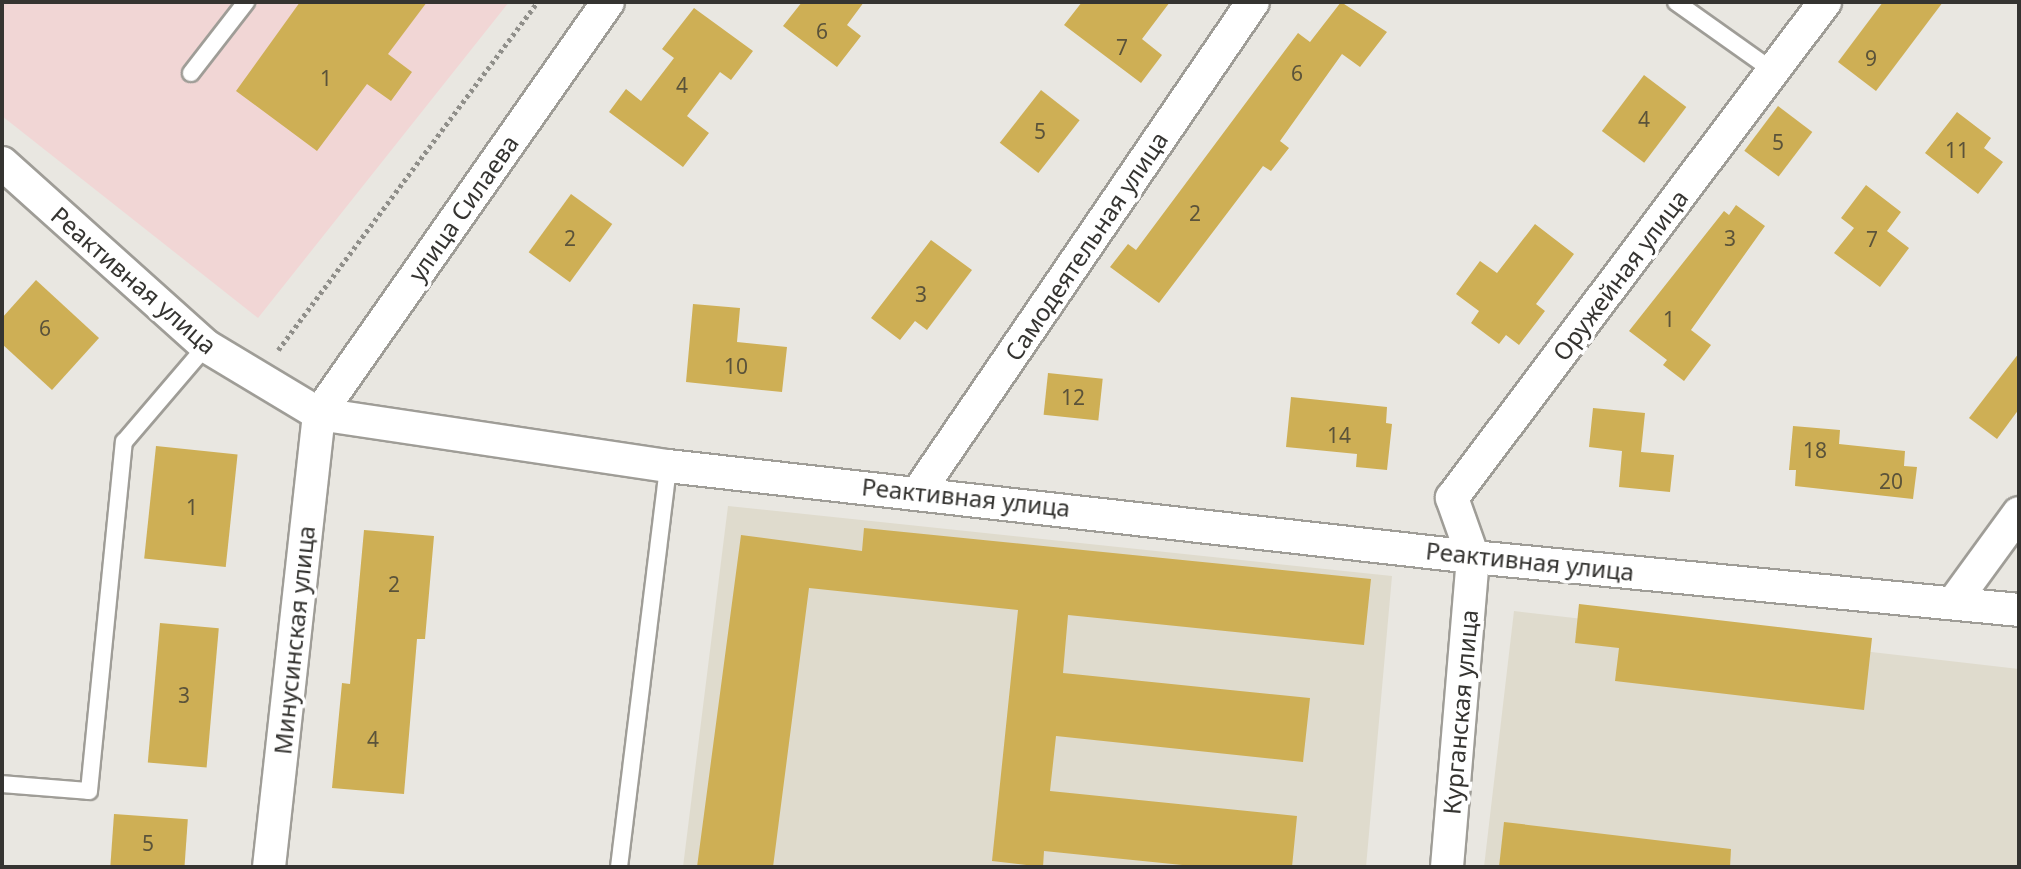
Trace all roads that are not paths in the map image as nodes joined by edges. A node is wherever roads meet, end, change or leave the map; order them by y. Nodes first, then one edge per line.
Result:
1 (246, 2) edge
2 (608, 2) edge
3 (1253, 2) edge
4 (1676, 2) edge
5 (1825, 2) edge
6 (1773, 71) junction
7 (191, 73) dead end
8 (2, 163) edge
9 (206, 346) junction
10 (319, 414) junction
11 (668, 466) junction
12 (919, 491) junction
13 (2019, 513) edge
14 (1473, 557) junction
15 (1954, 602) junction
16 (2019, 610) edge
17 (2, 784) edge
18 (269, 867) edge
19 (619, 867) edge
20 (1447, 867) edge

1 - 7 lane
2 - 10 street, улица Силаева
3 - 12 street, Самодеятельная улица
4 - 6 lane
5 - 6 street, Оружейная улица
6 - 14 street, Оружейная улица
8 - 9 street, Реактивная улица
9 - 10 street, Реактивная улица
9 - 17 lane
10 - 11 street, Реактивная улица
10 - 18 street, Минусинская улица
11 - 12 street, Реактивная улица
11 - 19 lane
12 - 14 street, Реактивная улица
13 - 15 street
14 - 15 street, Реактивная улица
14 - 20 street, Курганская улица
15 - 16 street, Реактивная улица

